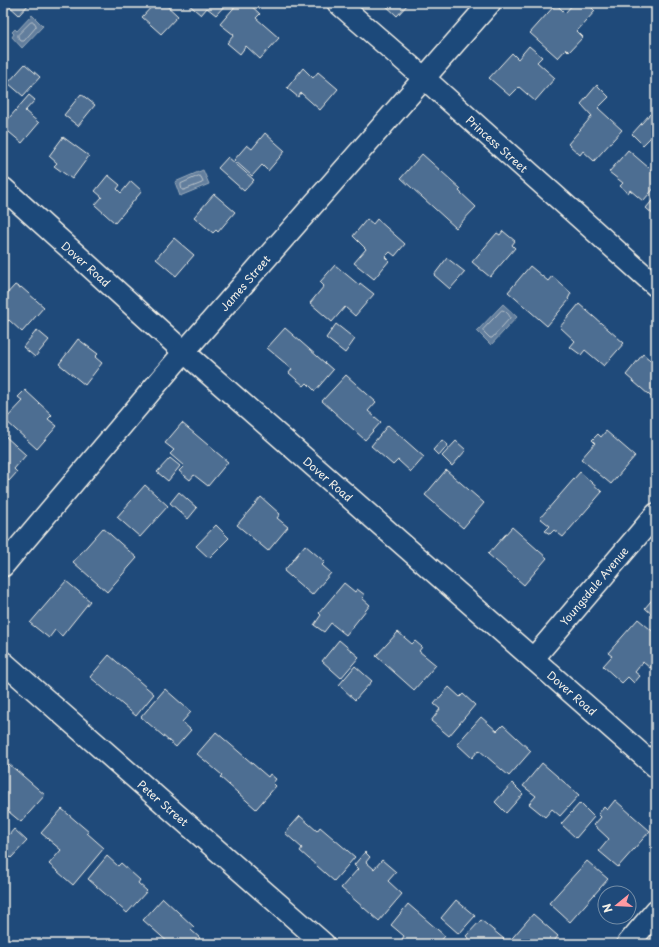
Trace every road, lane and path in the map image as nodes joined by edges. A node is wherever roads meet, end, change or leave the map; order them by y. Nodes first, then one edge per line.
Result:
1 (338, 3) edge
2 (490, 3) edge
3 (424, 78) junction
4 (3, 188) edge
5 (656, 286) edge
6 (184, 352) junction
7 (656, 514) edge
8 (3, 566) edge
9 (533, 659) junction
10 (3, 662) edge
11 (656, 767) edge
12 (656, 911) edge
13 (324, 944) edge
14 (628, 944) edge

1 - 3 street, Princess Street
2 - 3 street, James Street
3 - 5 street, Princess Street
3 - 6 street, James Street
4 - 6 street, Dover Road
6 - 8 street, James Street
6 - 9 street, Dover Road
7 - 9 street, Youngsdale Avenue
9 - 11 street, Dover Road
10 - 13 street, Peter Street
12 - 14 main road

